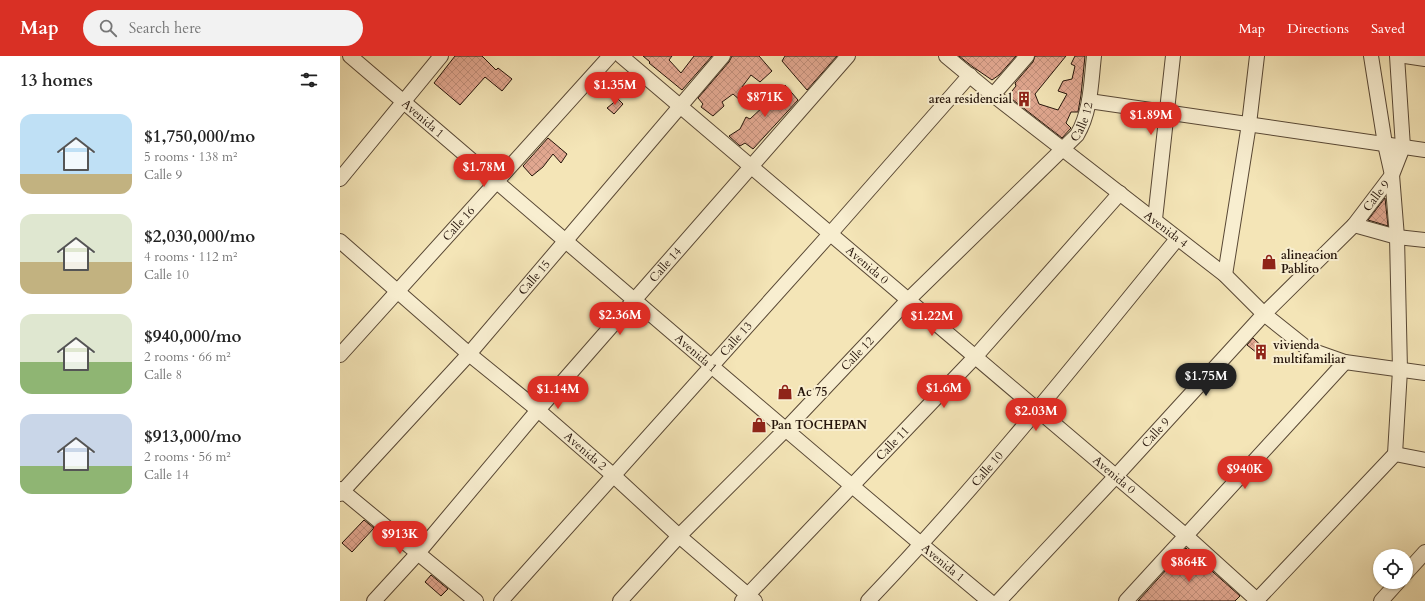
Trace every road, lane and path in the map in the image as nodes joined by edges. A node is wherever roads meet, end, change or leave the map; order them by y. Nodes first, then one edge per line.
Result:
1 (350, 56) edge
2 (441, 56) edge
3 (610, 56) edge
4 (621, 56) edge
5 (723, 56) edge
6 (848, 56) edge
7 (946, 56) edge
8 (1027, 56) edge
9 (1094, 56) edge
10 (1173, 56) edge
11 (1257, 56) edge
12 (1371, 56) edge
13 (1397, 56) edge
14 (1405, 56) edge
15 (1425, 59) edge
16 (970, 75) junction
17 (993, 95) junction
18 (403, 101) junction
19 (1089, 101) junction
20 (681, 107) junction
21 (1167, 112) junction
22 (1249, 124) junction
23 (1385, 144) junction
24 (1403, 147) junction
25 (1062, 148) junction
26 (1425, 150) edge
27 (750, 166) junction
28 (1392, 175) junction
29 (340, 179) edge
30 (497, 182) junction
31 (1120, 193) junction
32 (1155, 219) junction
33 (1354, 225) junction
34 (830, 234) junction
35 (1397, 237) junction
36 (1177, 239) junction
37 (566, 240) junction
38 (1425, 240) edge
39 (340, 241) edge
40 (1225, 275) junction
41 (398, 292) junction
42 (635, 300) junction
43 (908, 300) junction
44 (1264, 314) junction
45 (469, 354) junction
46 (340, 356) edge
47 (975, 357) junction
48 (1345, 362) junction
49 (712, 367) junction
50 (1400, 370) junction
51 (1425, 373) edge
52 (538, 410) junction
53 (1038, 410) junction
54 (786, 429) junction
55 (1395, 454) junction
56 (1425, 460) edge
57 (614, 476) junction
58 (1116, 476) junction
59 (853, 486) junction
60 (341, 491) edge
61 (1185, 535) junction
62 (679, 536) junction
63 (922, 545) junction
64 (1425, 552) edge
65 (418, 553) junction
66 (1413, 565) edge
67 (1392, 589) edge
68 (748, 599) edge
69 (374, 601) edge
70 (476, 601) edge
71 (501, 601) edge
72 (620, 601) edge
73 (868, 601) edge
74 (989, 601) edge
75 (999, 601) edge
76 (1126, 601) edge
77 (1257, 601) edge
78 (1381, 601) edge

1 - 18 street, Avenida 1
2 - 18 street
3 - 30 street, Calle 16
4 - 20 street, Avenida 0
5 - 20 street, Calle 15
6 - 27 street, Calle 14
7 - 16 street, Avenida 4
8 - 17 street
9 - 19 street, Calle 12
10 - 21 street
11 - 22 street
12 - 23 street
13 - 24 street
14 - 15 street
16 - 17 street, Avenida 4
16 - 34 street, Calle 13
17 - 25 street, Avenida 4
18 - 29 street
18 - 30 street, Avenida 1
19 - 21 street
19 - 25 street, Calle 12
20 - 27 street, Avenida 0
20 - 37 street, Calle 15
21 - 22 street
21 - 32 street
22 - 23 street
22 - 40 street
23 - 24 street
23 - 28 street
24 - 26 street
24 - 28 street
25 - 31 street, Avenida 4
25 - 43 street, Calle 12
27 - 34 street, Avenida 0
27 - 42 street, Calle 14
28 - 33 street, Calle 9
28 - 35 street
30 - 37 street, Avenida 1
30 - 41 street, Calle 16
31 - 32 street, Avenida 4
31 - 47 street, Calle 11
32 - 36 street, Avenida 4
33 - 35 street
33 - 44 street, Calle 9
34 - 43 street, Avenida 0
34 - 49 street, Calle 13
35 - 38 street
35 - 50 street
36 - 40 street, Avenida 4
36 - 53 street, Calle 10
37 - 42 street, Avenida 1
37 - 45 street, Calle 15
39 - 41 street, Avenida 2
40 - 44 street, Avenida 4
41 - 45 street, Avenida 2
41 - 46 street, Calle 16
42 - 49 street, Avenida 1
42 - 52 street, Calle 14
43 - 47 street, Avenida 0
43 - 54 street, Calle 12
44 - 48 street, Avenida 4
44 - 58 street, Calle 9
45 - 52 street, Avenida 2
45 - 60 street, Calle 15
47 - 53 street, Avenida 0
47 - 59 street, Calle 11
48 - 50 street, Avenida 4
48 - 61 street
49 - 54 street, Avenida 1
49 - 57 street, Calle 13
50 - 51 street, Avenida 4
50 - 55 street
52 - 57 street, Avenida 2
52 - 65 street, Calle 14
53 - 58 street, Avenida 0
53 - 63 street, Calle 10
54 - 59 street, Avenida 1
54 - 62 street, Calle 12
55 - 56 street
55 - 77 street
57 - 62 street, Avenida 2
57 - 71 street, Calle 13
58 - 61 street, Avenida 0
58 - 75 street, Calle 9
59 - 63 street, Avenida 1
59 - 68 street, Calle 11
60 - 65 street
61 - 76 street
61 - 77 street, Avenida 0
62 - 68 street, Avenida 2
62 - 72 street, Calle 12
63 - 73 street, Calle 10
63 - 74 street, Avenida 1
64 - 66 street
65 - 69 street, Calle 14
65 - 70 street
67 - 78 street

